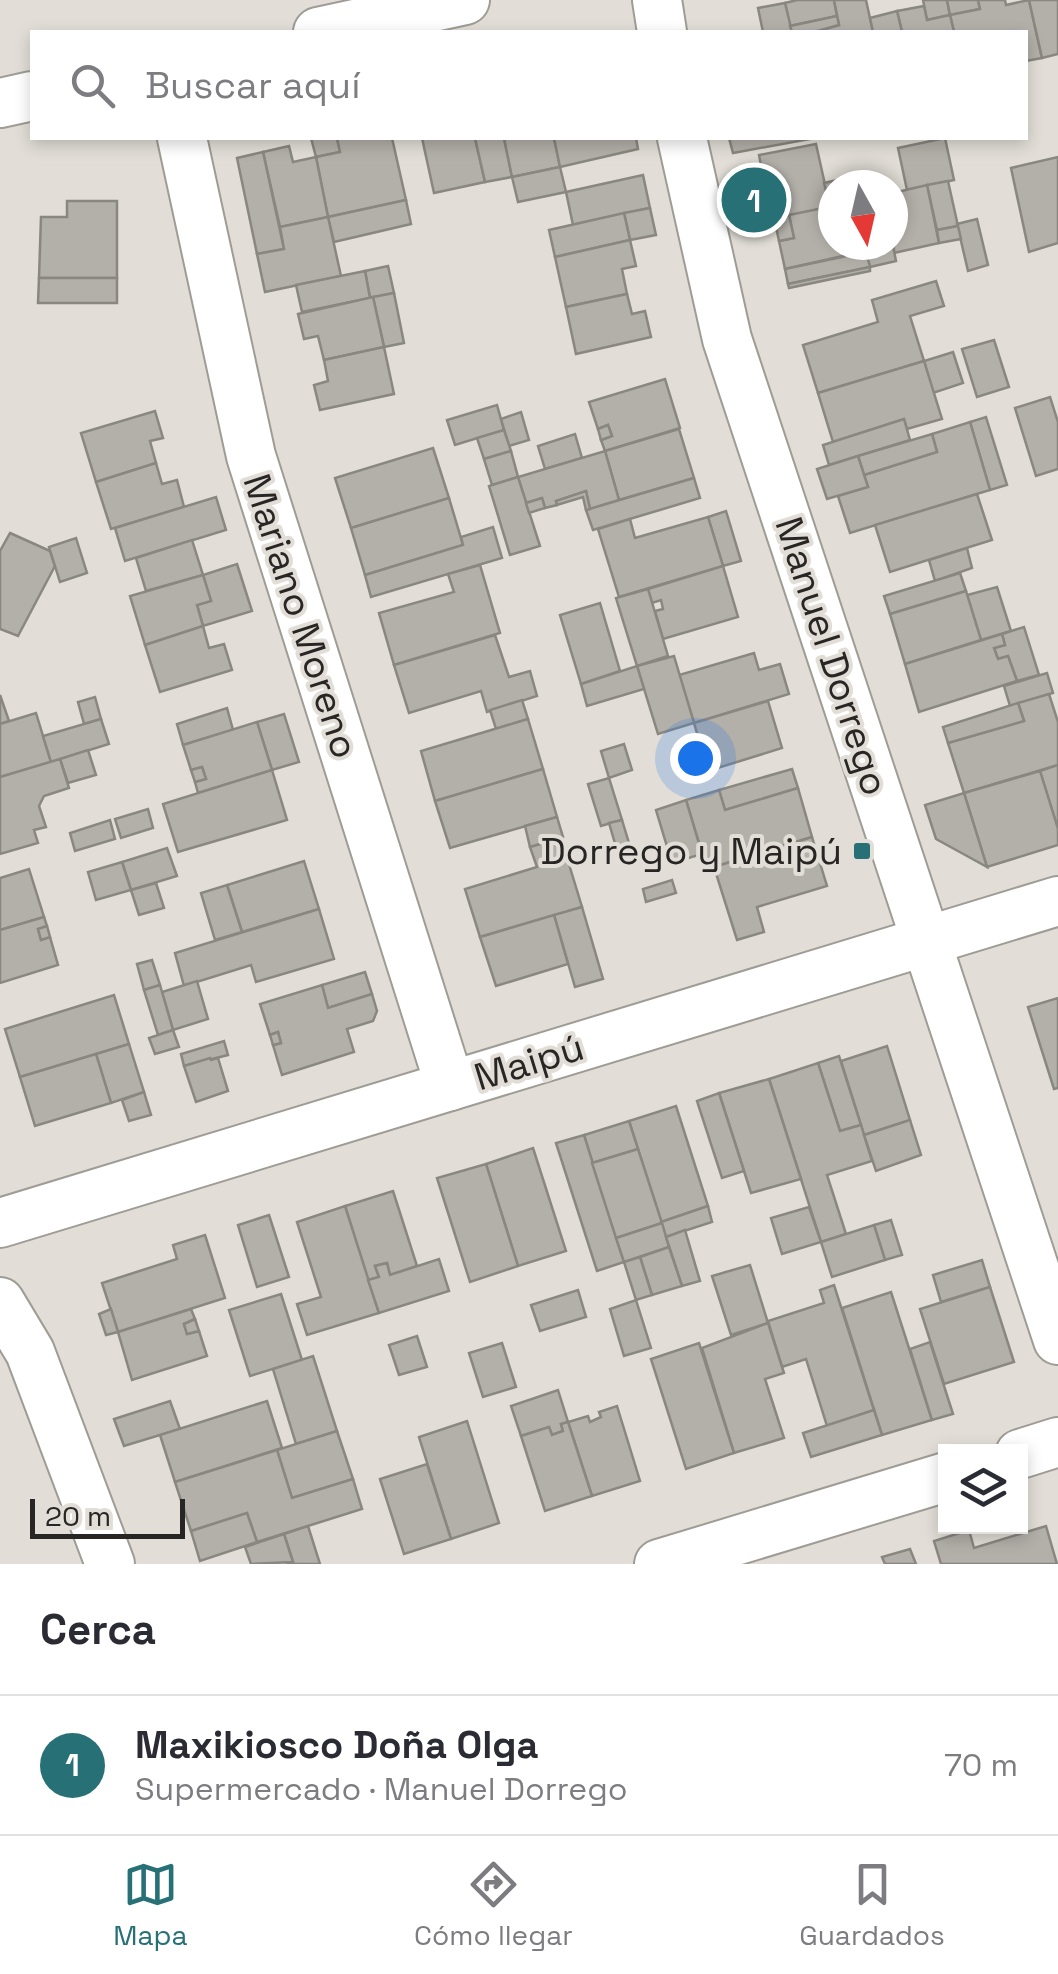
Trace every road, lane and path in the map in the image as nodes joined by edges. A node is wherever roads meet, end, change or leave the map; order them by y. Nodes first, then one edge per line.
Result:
1 (465, 0) edge
2 (657, 0) edge
3 (327, 30) edge
4 (662, 30) edge
5 (30, 96) edge
6 (0, 103) edge
7 (182, 140) edge
8 (682, 140) edge
9 (1058, 901) edge
10 (926, 942) junction
11 (450, 1086) junction
12 (0, 1224) edge
13 (0, 1302) edge
14 (1058, 1340) edge
15 (1058, 1442) edge
16 (1028, 1451) edge
17 (938, 1478) edge
18 (110, 1564) edge
19 (659, 1564) edge

1 - 3 street
2 - 4 street
5 - 6 street
7 - 11 street, Mariano Moreno
8 - 10 street, Manuel Dorrego
9 - 10 street, Maipú
10 - 11 street, Maipú
10 - 14 street, Manuel Dorrego
11 - 12 street, Maipú
13 - 18 street
15 - 16 street
17 - 19 street

